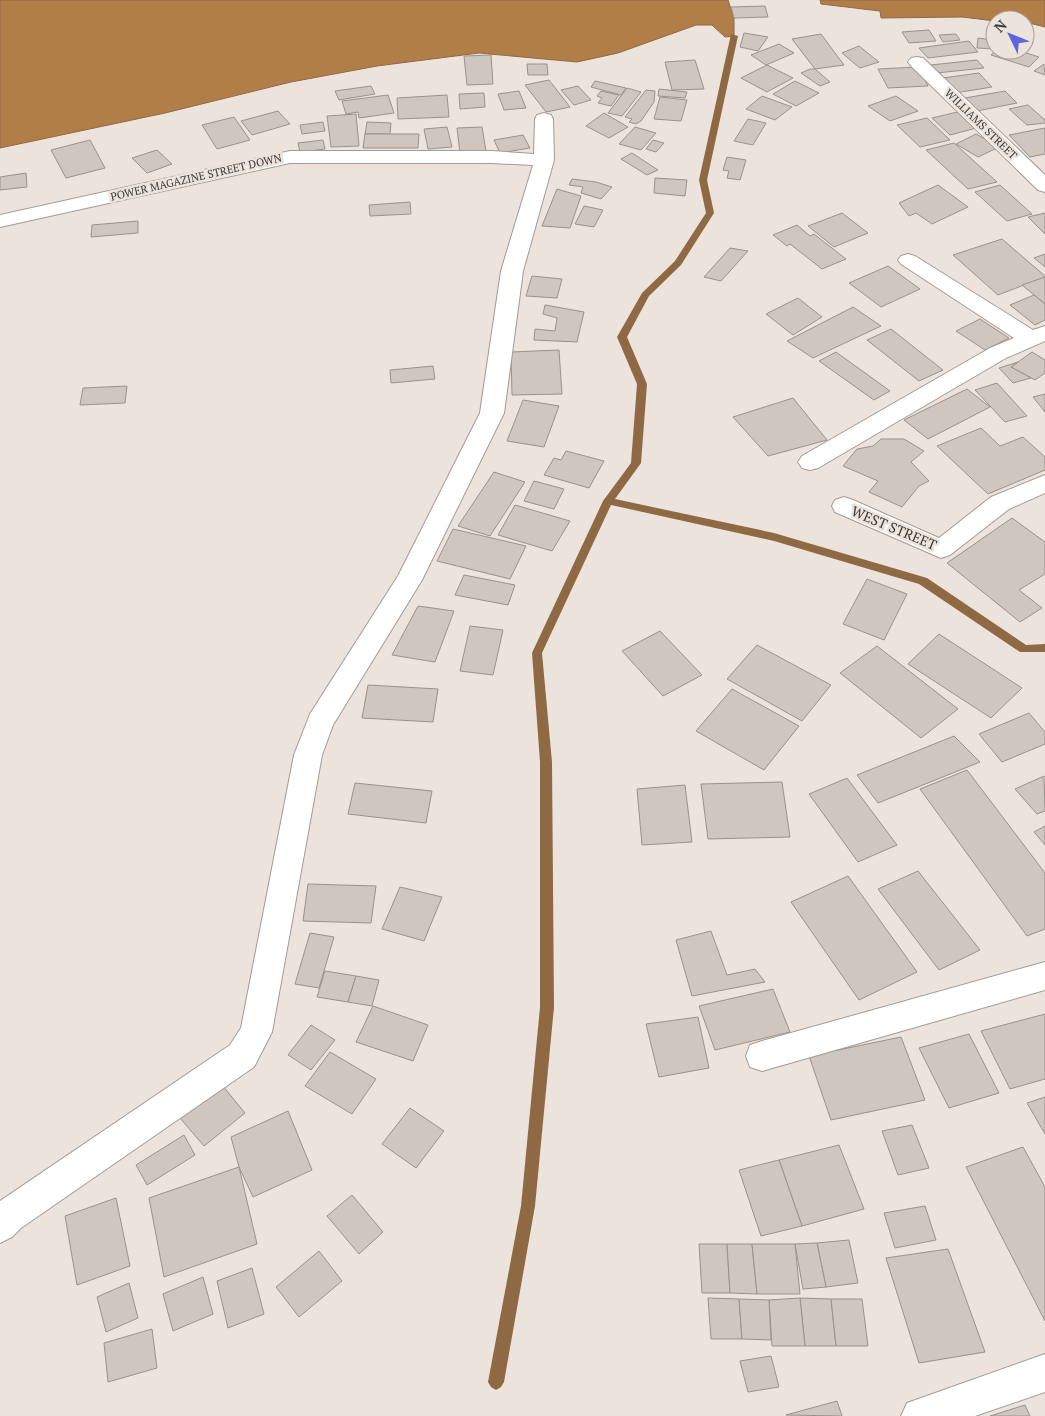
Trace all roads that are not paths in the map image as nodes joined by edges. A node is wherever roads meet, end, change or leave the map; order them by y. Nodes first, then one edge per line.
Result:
1 (917, 62) dead end
2 (544, 119) dead end
3 (544, 160) junction
4 (1045, 186) edge
5 (0, 221) edge
6 (908, 260) dead end
7 (1038, 336) edge
8 (810, 462) dead end
9 (1045, 483) edge
10 (844, 506) dead end
11 (1045, 976) edge
12 (762, 1056) dead end
13 (0, 1225) edge
14 (1045, 1374) edge
15 (920, 1416) edge

1 - 4 street, WILLIAMS STREET
2 - 3 street
3 - 5 street, POWER MAGAZINE STREET DOWN
3 - 13 street
6 - 7 street
7 - 8 street
9 - 10 street, WEST STREET
11 - 12 street
14 - 15 street

